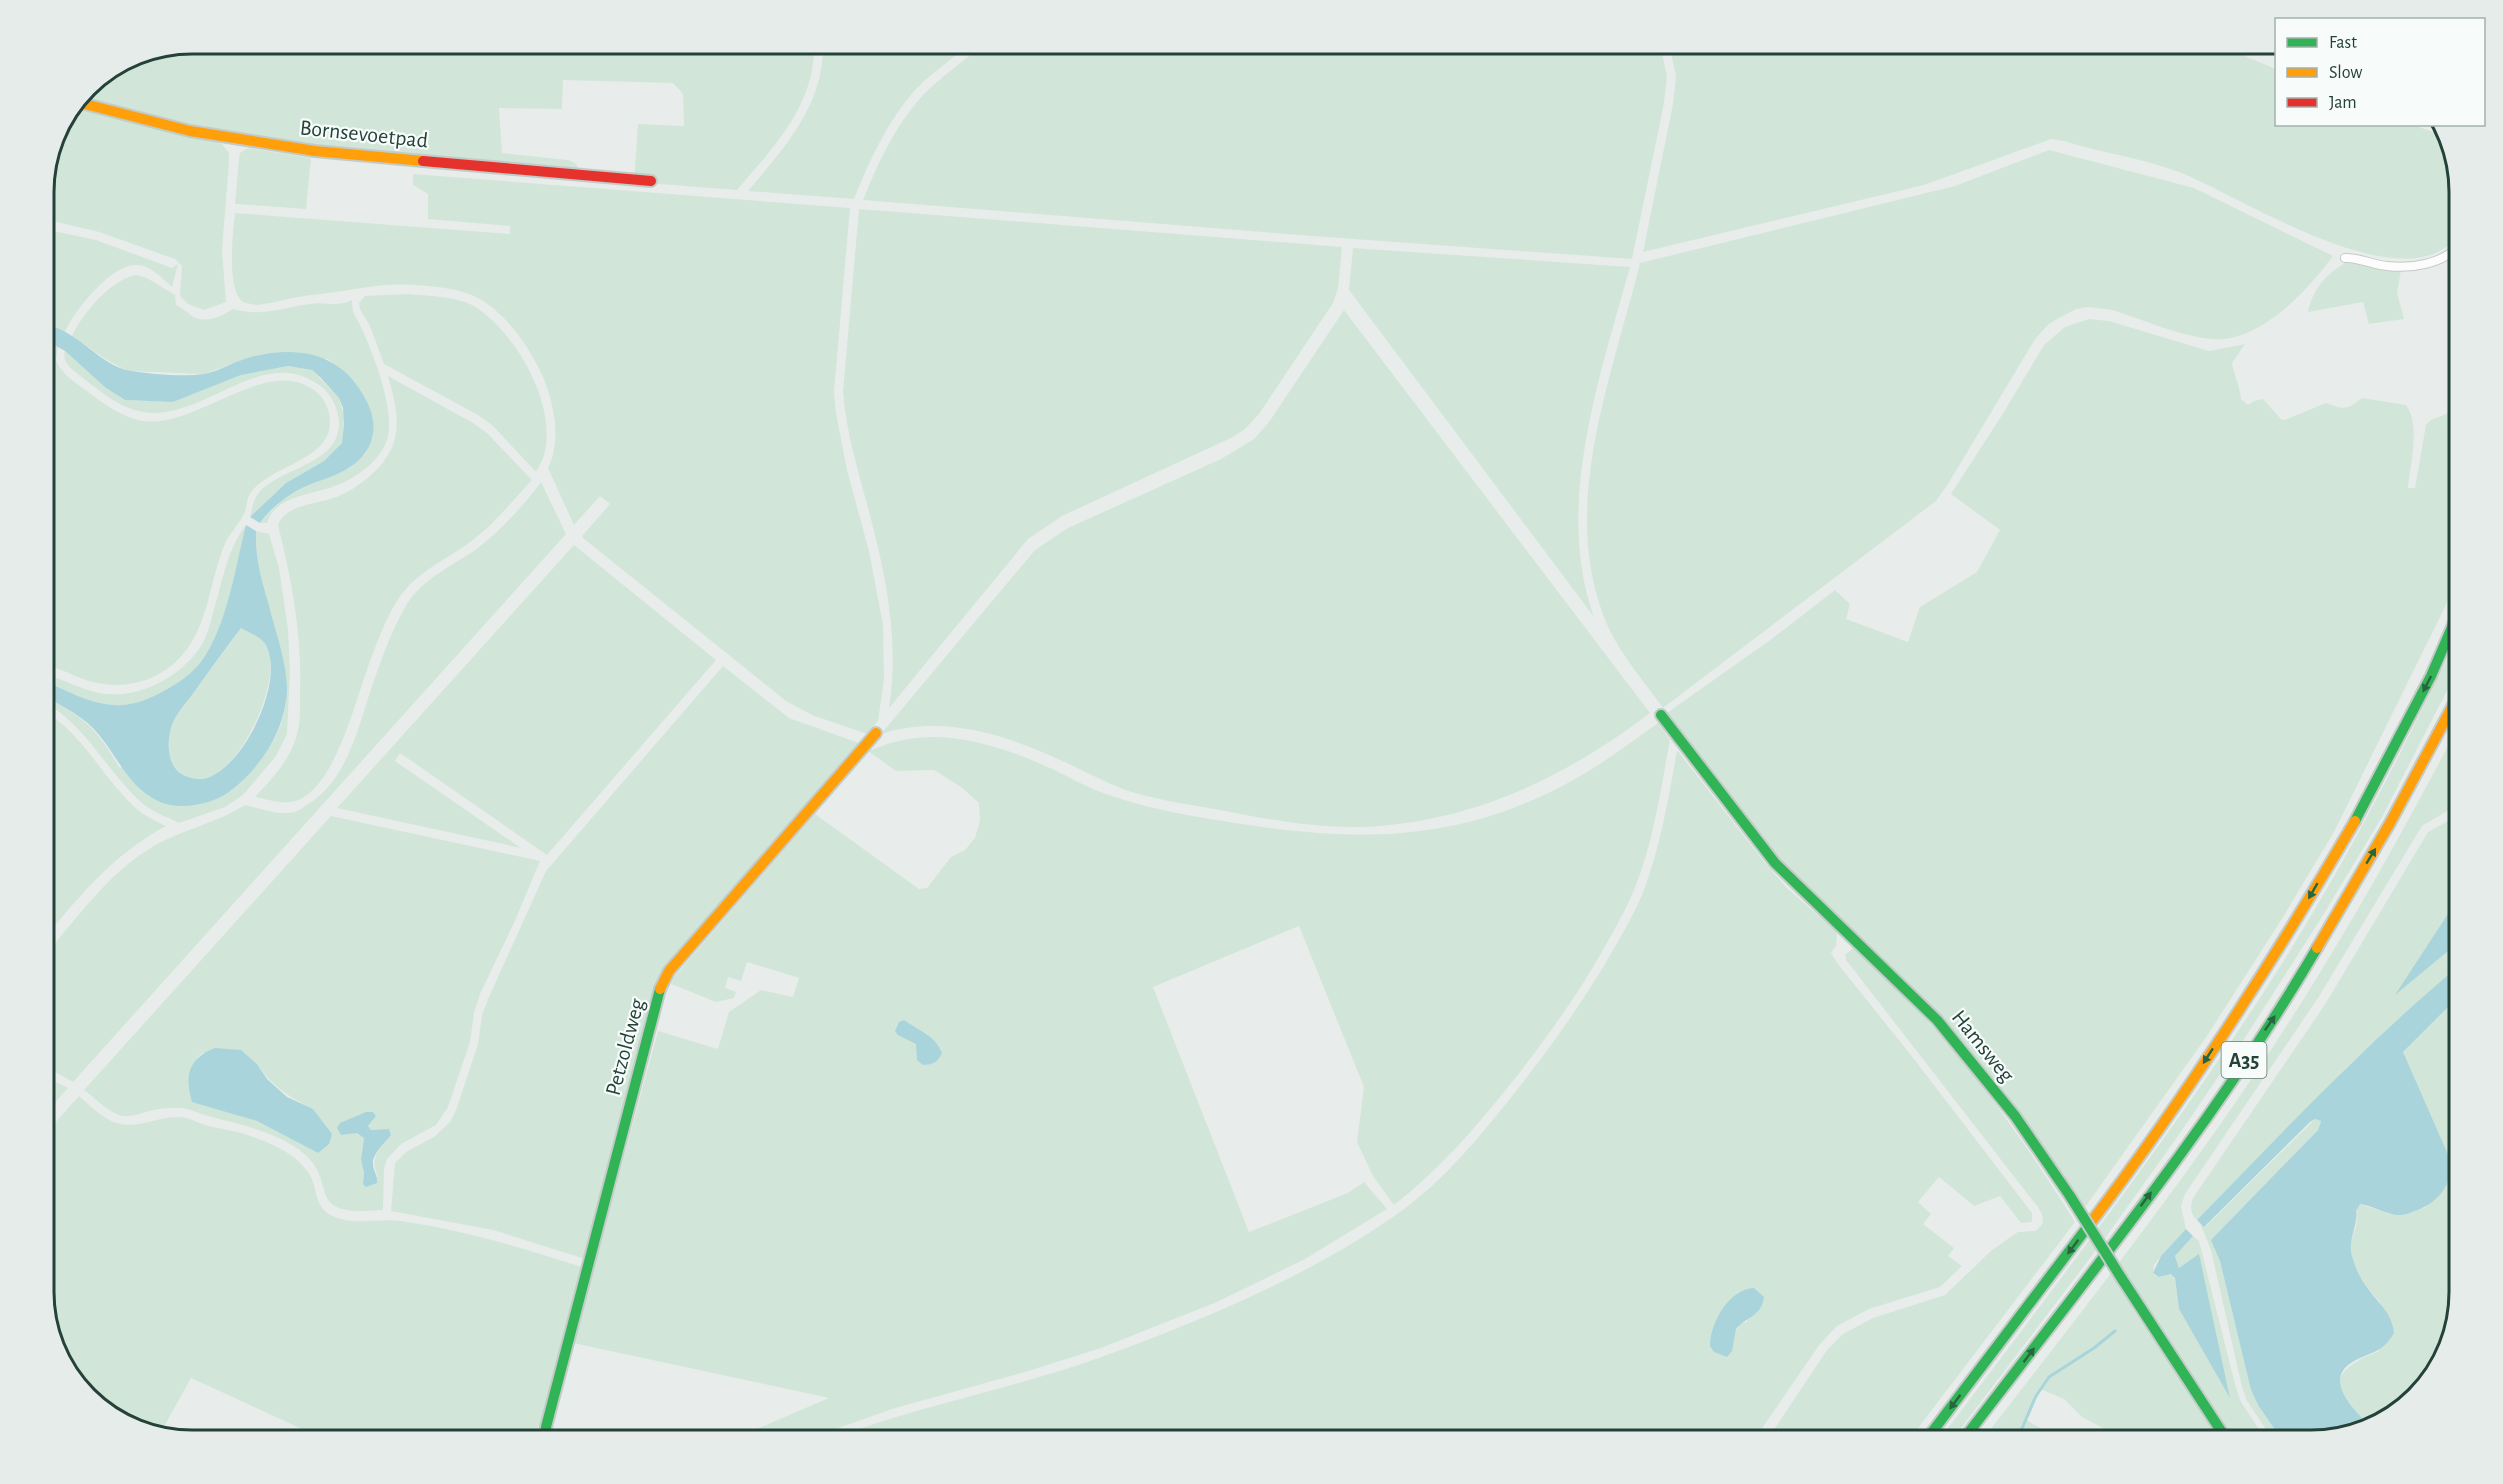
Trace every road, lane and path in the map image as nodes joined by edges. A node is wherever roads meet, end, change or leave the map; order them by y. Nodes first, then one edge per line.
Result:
1 (85, 104) edge
2 (651, 181) dead end
3 (2449, 254) edge
4 (2345, 258) dead end
5 (2449, 634) edge
6 (2449, 713) edge
7 (1661, 715) dead end
8 (876, 733) dead end
9 (546, 1430) edge
10 (1934, 1430) edge
11 (1971, 1430) edge
12 (2220, 1430) edge

1 - 2 main road, Bornsevoetpad
3 - 4 street
5 -> 10 main road, A35
11 -> 6 main road, A35
7 - 12 main road, Hamsweg, bridge
8 - 9 main road, Petzoldweg

